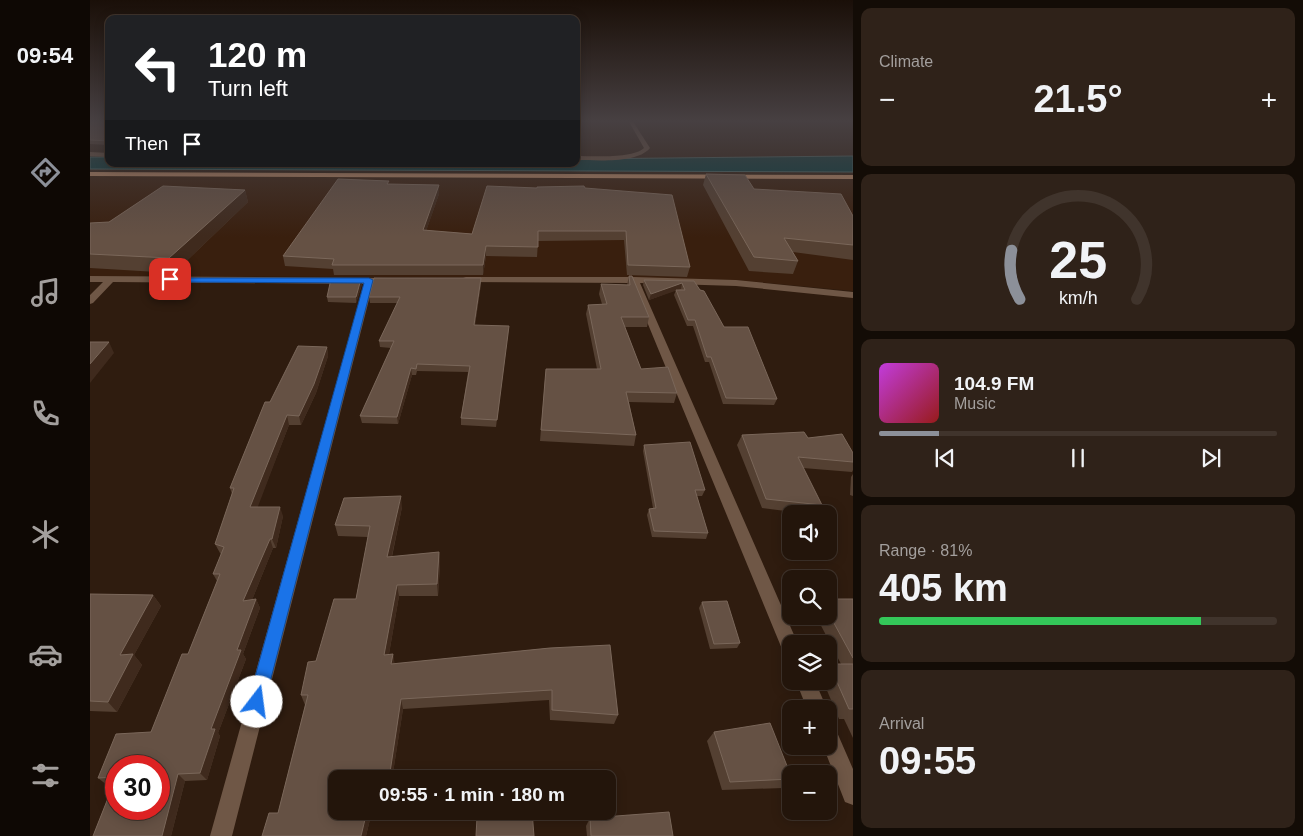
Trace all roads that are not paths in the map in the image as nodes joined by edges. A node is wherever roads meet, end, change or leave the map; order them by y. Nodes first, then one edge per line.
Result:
1 (90, 174) edge
2 (853, 177) edge
3 (90, 279) edge
4 (111, 279) junction
5 (369, 280) junction
6 (398, 280) edge
7 (457, 280) edge
8 (634, 280) junction
9 (853, 295) edge
10 (90, 301) edge
11 (785, 635) edge
12 (837, 755) edge
13 (853, 794) edge
14 (221, 836) edge

1 - 2 main road
3 - 4 street
4 - 5 street
4 - 10 street
5 - 6 street
5 - 14 street
7 - 8 street
8 - 9 street
8 - 11 street
12 - 13 street

